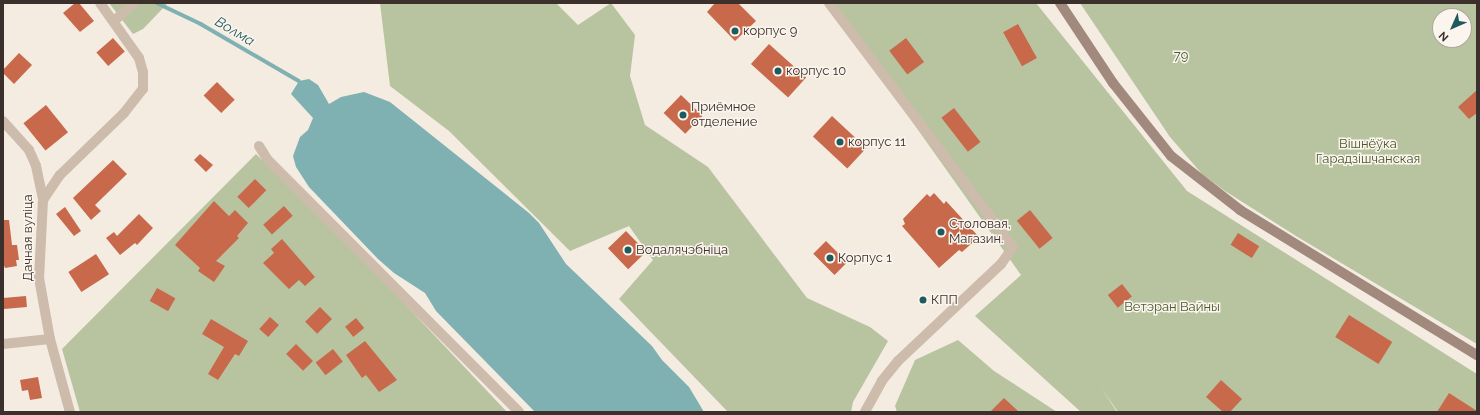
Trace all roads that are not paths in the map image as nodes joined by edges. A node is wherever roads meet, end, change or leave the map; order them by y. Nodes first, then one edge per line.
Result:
1 (100, 3) edge
2 (134, 3) edge
3 (829, 3) edge
4 (1060, 3) edge
5 (114, 21) junction
6 (3, 121) edge
7 (259, 146) dead end
8 (43, 200) junction
9 (50, 339) junction
10 (3, 344) edge
11 (1477, 355) edge
12 (70, 412) edge
13 (519, 412) edge
14 (865, 412) edge

1 - 5 street
2 - 5 street
3 - 14 street
4 - 11 street
5 - 8 street
6 - 8 street, Дачная вуліца
7 - 13 street
8 - 9 street, Дачная вуліца
9 - 10 street
9 - 12 street, Дачная вуліца

